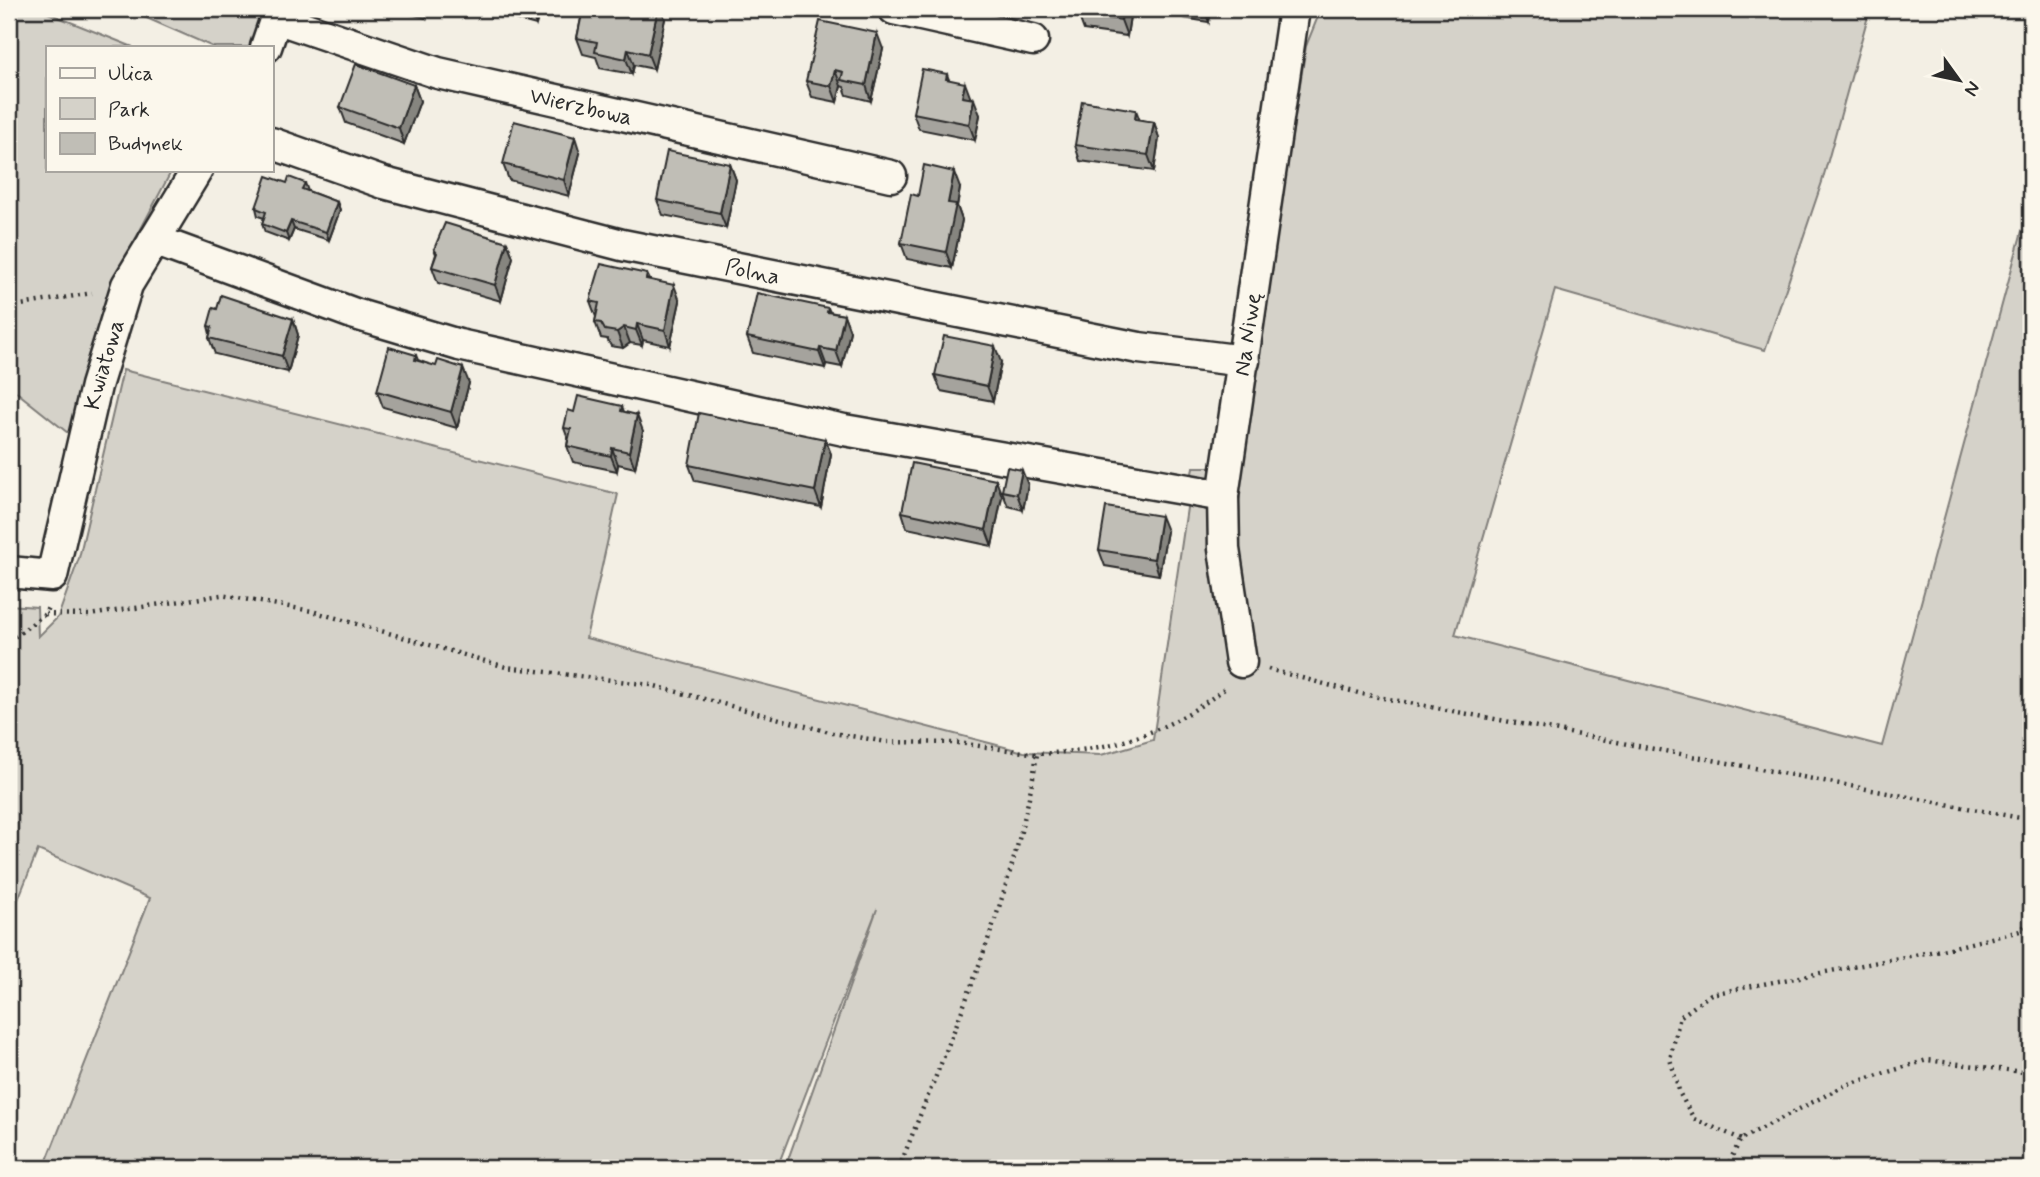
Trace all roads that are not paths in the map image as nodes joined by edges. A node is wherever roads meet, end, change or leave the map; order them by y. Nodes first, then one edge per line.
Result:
1 (894, 9) edge
2 (1294, 9) edge
3 (278, 13) edge
4 (1033, 40) dead end
5 (266, 46) edge
6 (273, 144) edge
7 (196, 172) edge
8 (891, 176) dead end
9 (154, 240) junction
10 (1244, 360) junction
11 (1223, 496) junction
12 (9, 572) edge
13 (1241, 662) road end

1 - 4 street
2 - 10 street, Na Niwę
3 - 5 street
3 - 8 street, Wierzbowa
6 - 10 street, Polna
7 - 9 street, Kwiatowa
9 - 11 street
9 - 12 street, Kwiatowa
10 - 11 street, Na Niwę
11 - 13 street, Na Niwę

